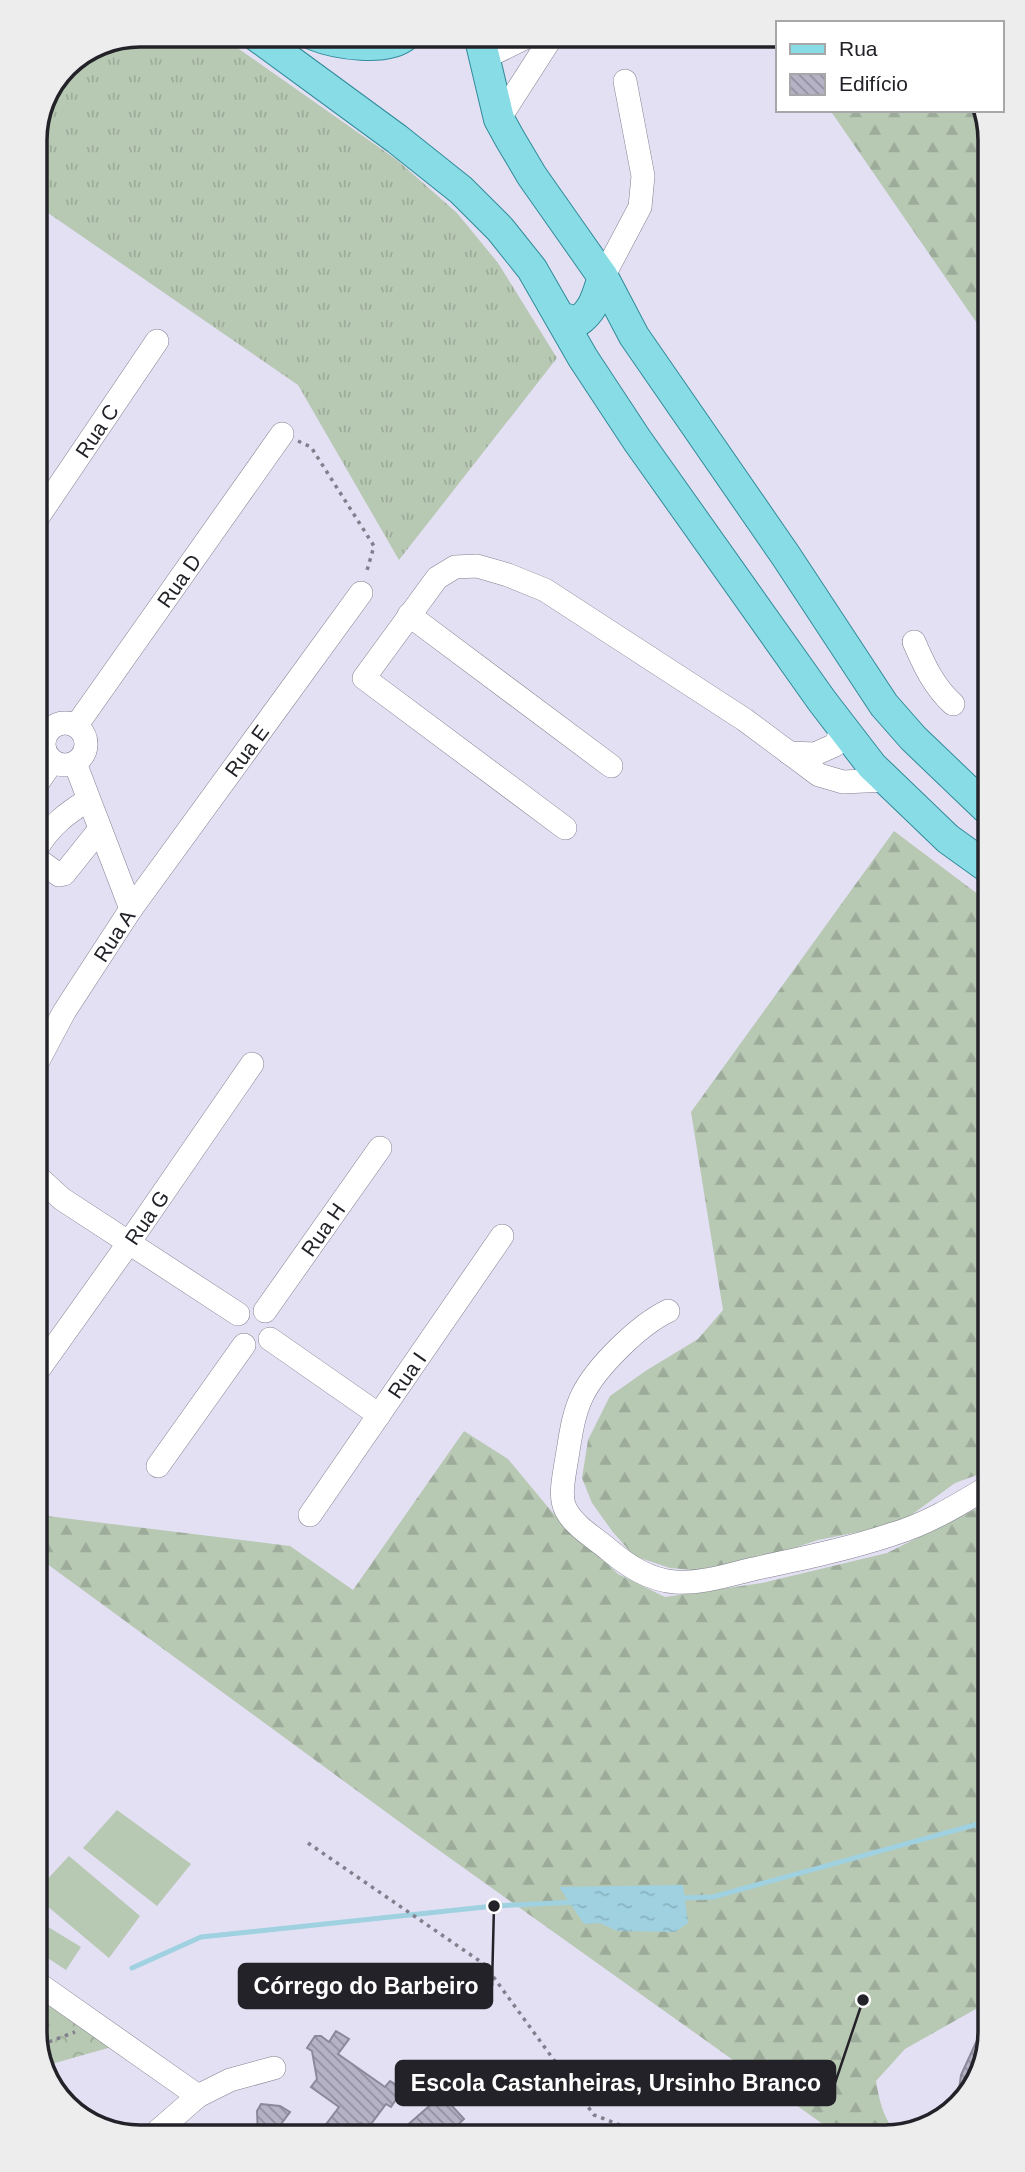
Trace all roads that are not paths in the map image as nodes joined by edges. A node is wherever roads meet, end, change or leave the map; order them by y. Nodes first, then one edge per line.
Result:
1 (271, 47) edge
2 (481, 47) edge
3 (544, 47) edge
4 (625, 81) dead end
5 (499, 119) junction
6 (603, 277) junction
7 (560, 317) junction
8 (634, 336) junction
9 (157, 341) dead end
10 (583, 358) junction
11 (282, 434) road end
12 (47, 504) edge
13 (361, 593) road end
14 (409, 615) junction
15 (914, 642) dead end
16 (953, 704) dead end
17 (76, 726) junction
18 (47, 728) edge
19 (843, 728) junction
20 (47, 749) edge
21 (789, 752) junction
22 (64, 762) junction
23 (611, 766) dead end
24 (47, 776) edge
25 (886, 780) junction
26 (978, 793) edge
27 (88, 800) junction
28 (565, 828) dead end
29 (100, 829) junction
30 (47, 834) edge
31 (978, 861) edge
32 (47, 866) edge
33 (131, 909) junction
34 (47, 1044) edge
35 (252, 1064) dead end
36 (380, 1148) dead end
37 (47, 1185) edge
38 (502, 1236) dead end
39 (128, 1244) junction
40 (265, 1311) junction
41 (668, 1311) dead end
42 (238, 1314) junction
43 (270, 1339) junction
44 (244, 1345) junction
45 (47, 1358) edge
46 (379, 1415) junction
47 (158, 1466) dead end
48 (978, 1493) edge
49 (310, 1515) dead end
50 (47, 1990) edge
51 (274, 2068) dead end
52 (198, 2096) junction
53 (165, 2125) edge

1 - 7 main road
2 - 5 main road
3 - 5 street
4 - 6 street
5 - 6 main road
6 - 7 main road
6 - 8 main road
7 - 10 main road
8 - 10 main road
8 - 26 main road
9 - 12 street, Rua C
10 - 19 main road
11 - 17 street, Rua D
13 - 33 street, Rua E
14 - 21 street
14 - 23 street
14 - 28 street
15 - 16 street
17 - 18 street
17 - 22 street
19 - 21 street
19 - 25 main road
20 - 22 street
21 - 25 street
22 - 24 street
22 - 27 street, Rua A
25 - 31 main road
27 - 29 street, Rua A
27 - 30 street
29 - 32 street
29 - 33 street, Rua A
33 - 34 street, Rua A
35 - 39 street, Rua G
36 - 40 street, Rua H
37 - 39 street
38 - 46 street, Rua I
39 - 42 street
39 - 45 street, Rua G
40 - 42 street
40 - 43 street
41 - 48 street
42 - 44 street
43 - 44 street
43 - 46 street
44 - 47 street
46 - 49 street, Rua I
50 - 52 street
51 - 52 street
52 - 53 street

